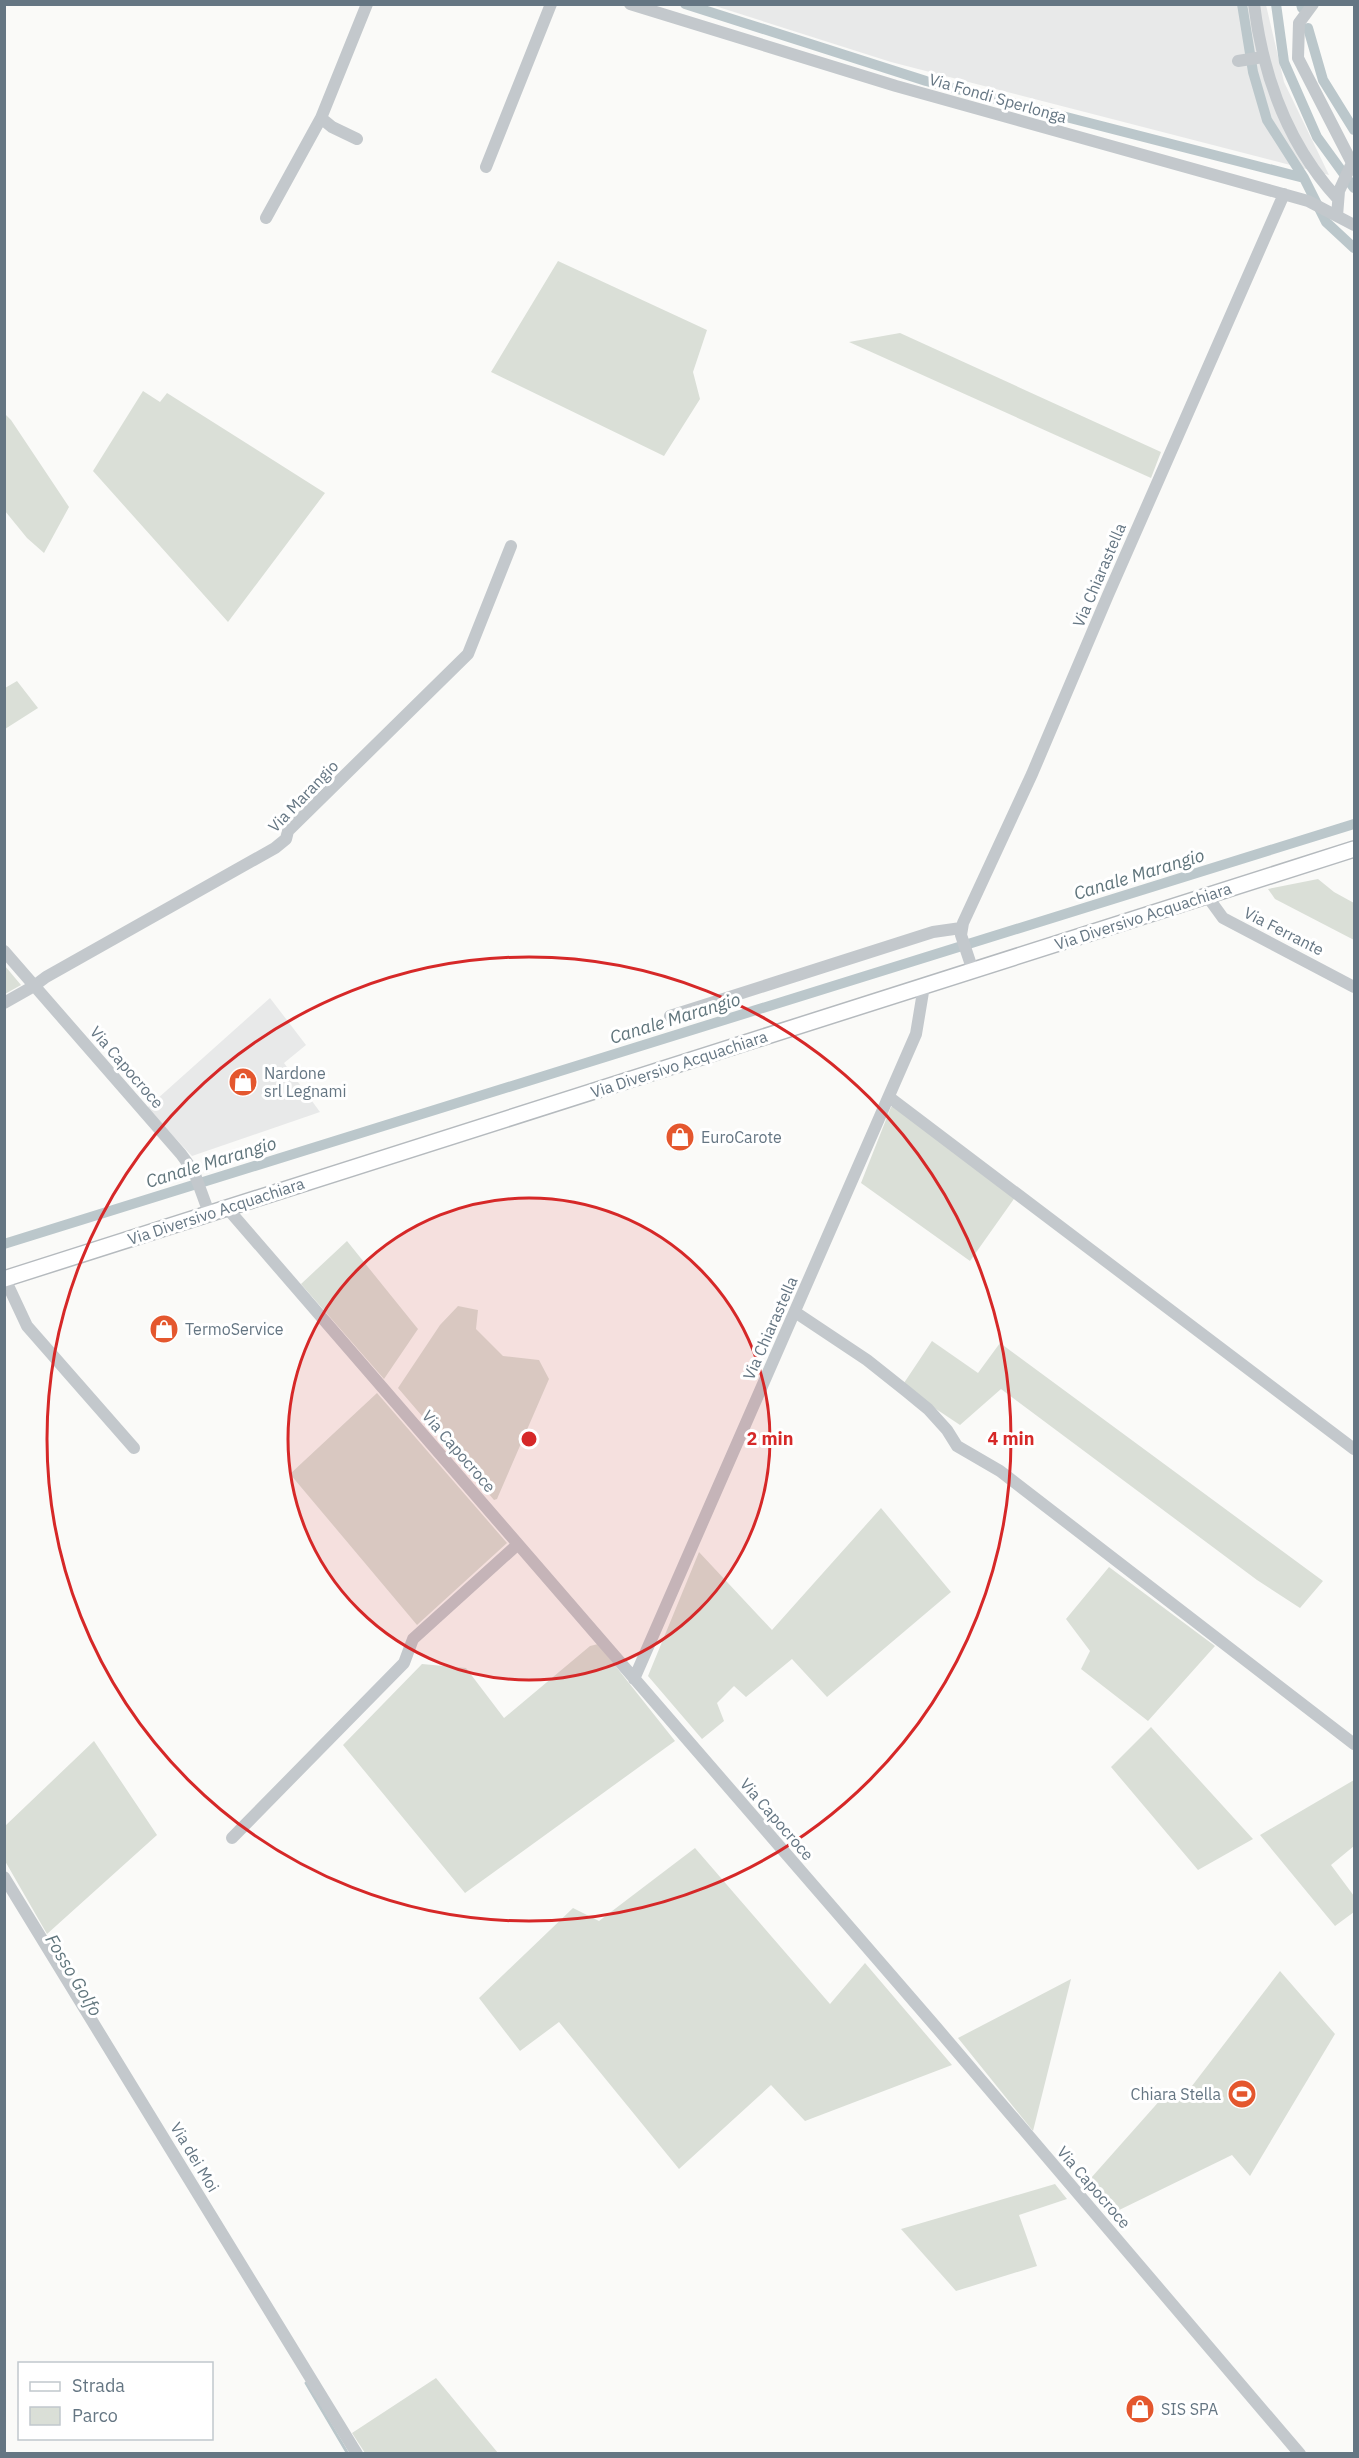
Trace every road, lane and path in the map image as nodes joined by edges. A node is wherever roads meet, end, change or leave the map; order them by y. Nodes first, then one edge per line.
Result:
1 (367, 4) edge
2 (551, 4) edge
3 (630, 4) edge
4 (1254, 4) edge
5 (1313, 4) edge
6 (1261, 58) junction
7 (1241, 60) dead end
8 (321, 118) junction
9 (357, 138) dead end
10 (486, 167) dead end
11 (1284, 194) junction
12 (1339, 195) junction
13 (1332, 213) junction
14 (266, 218) dead end
15 (1354, 225) edge
16 (512, 546) dead end
17 (1354, 849) edge
18 (1207, 896) junction
19 (961, 932) junction
20 (4, 951) edge
21 (971, 964) junction
22 (34, 986) junction
23 (924, 986) junction
24 (1354, 987) edge
25 (4, 1002) edge
26 (670, 1016) dead end
27 (889, 1097) junction
28 (227, 1208) junction
29 (207, 1209) junction
30 (5, 1279) edge
31 (795, 1312) junction
32 (134, 1448) dead end
33 (1354, 1449) edge
34 (518, 1544) junction
35 (634, 1679) junction
36 (1354, 1744) edge
37 (232, 1838) dead end
38 (4, 1877) edge
39 (357, 2454) edge
40 (1300, 2454) edge

1 - 8 street
2 - 10 street
3 - 11 street, Via Fondi Sperlonga
4 - 6 street
5 - 12 street
6 - 7 street
6 - 12 street
8 - 9 street
8 - 14 street
11 - 13 street, Via Fondi Sperlonga
11 - 19 street, Via Chiarastella
12 - 13 street
13 - 15 street, Via Fondi Sperlonga
16 - 22 street, Via Marangio
17 - 18 main road, Via Diversivo Acquachiara
18 - 21 main road, Via Diversivo Acquachiara
18 - 24 street, Via Ferrante
19 - 21 street
19 - 26 street
20 - 22 street, Via Capocroce
21 - 23 main road, Via Diversivo Acquachiara
22 - 25 street, Via Marangio
22 - 29 street, Via Capocroce
23 - 27 street, Via Chiarastella
23 - 28 main road, Via Diversivo Acquachiara
27 - 31 street, Via Chiarastella
27 - 33 street
28 - 29 main road, Via Diversivo Acquachiara
28 - 34 street, Via Capocroce
29 - 30 main road, Via Diversivo Acquachiara
30 - 32 street
31 - 35 street, Via Chiarastella
31 - 36 street
34 - 35 street, Via Capocroce
34 - 37 street
35 - 40 street, Via Capocroce
38 - 39 street, Via dei Moi

